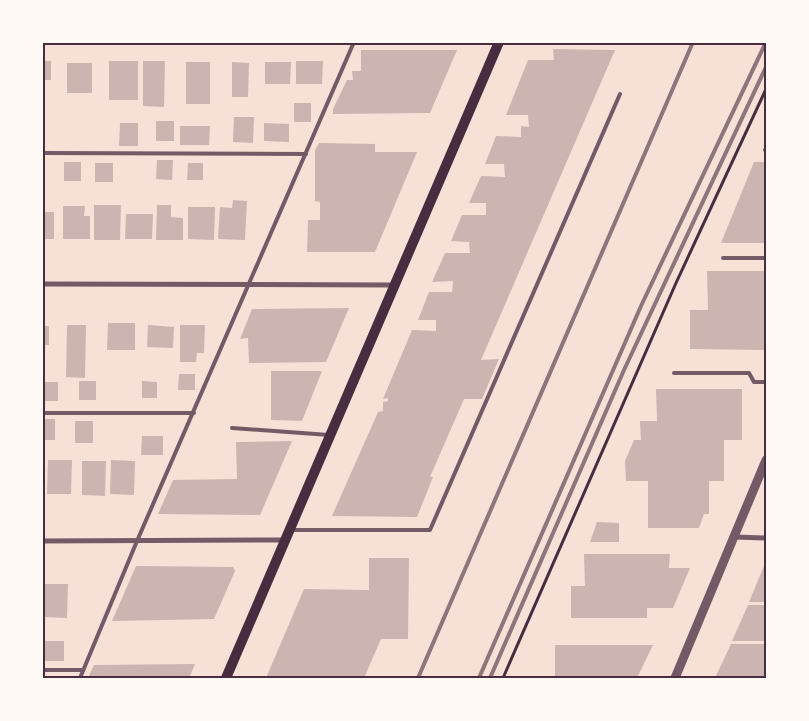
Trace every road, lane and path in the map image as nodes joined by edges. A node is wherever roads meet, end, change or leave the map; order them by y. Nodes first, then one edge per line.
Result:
1 (354, 42) edge
2 (499, 42) edge
3 (766, 89) edge
4 (620, 94) dead end
5 (42, 153) edge
6 (306, 154) junction
7 (724, 258) dead end
8 (766, 258) edge
9 (42, 284) edge
10 (248, 285) junction
11 (396, 285) junction
12 (674, 373) dead end
13 (766, 382) edge
14 (42, 413) edge
15 (194, 413) junction
16 (232, 428) dead end
17 (331, 435) junction
18 (766, 460) edge
19 (290, 530) junction
20 (735, 537) junction
21 (766, 538) edge
22 (285, 540) junction
23 (42, 541) edge
24 (137, 541) junction
25 (42, 670) edge
26 (84, 670) junction
27 (80, 678) edge
28 (226, 678) edge
29 (504, 678) edge
30 (675, 678) edge

1 - 6 lane
2 - 11 main road
3 - 29 path
4 - 19 lane
5 - 6 lane
6 - 10 lane
7 - 8 lane
9 - 10 street
10 - 11 street
10 - 15 lane
11 - 17 main road
12 - 13 lane
14 - 15 lane
15 - 24 lane
16 - 17 lane
17 - 19 main road
18 - 20 street
19 - 22 main road
20 - 21 street
20 - 30 street
22 - 24 street
22 - 28 main road
23 - 24 street
24 - 26 lane
25 - 26 lane
26 - 27 lane

